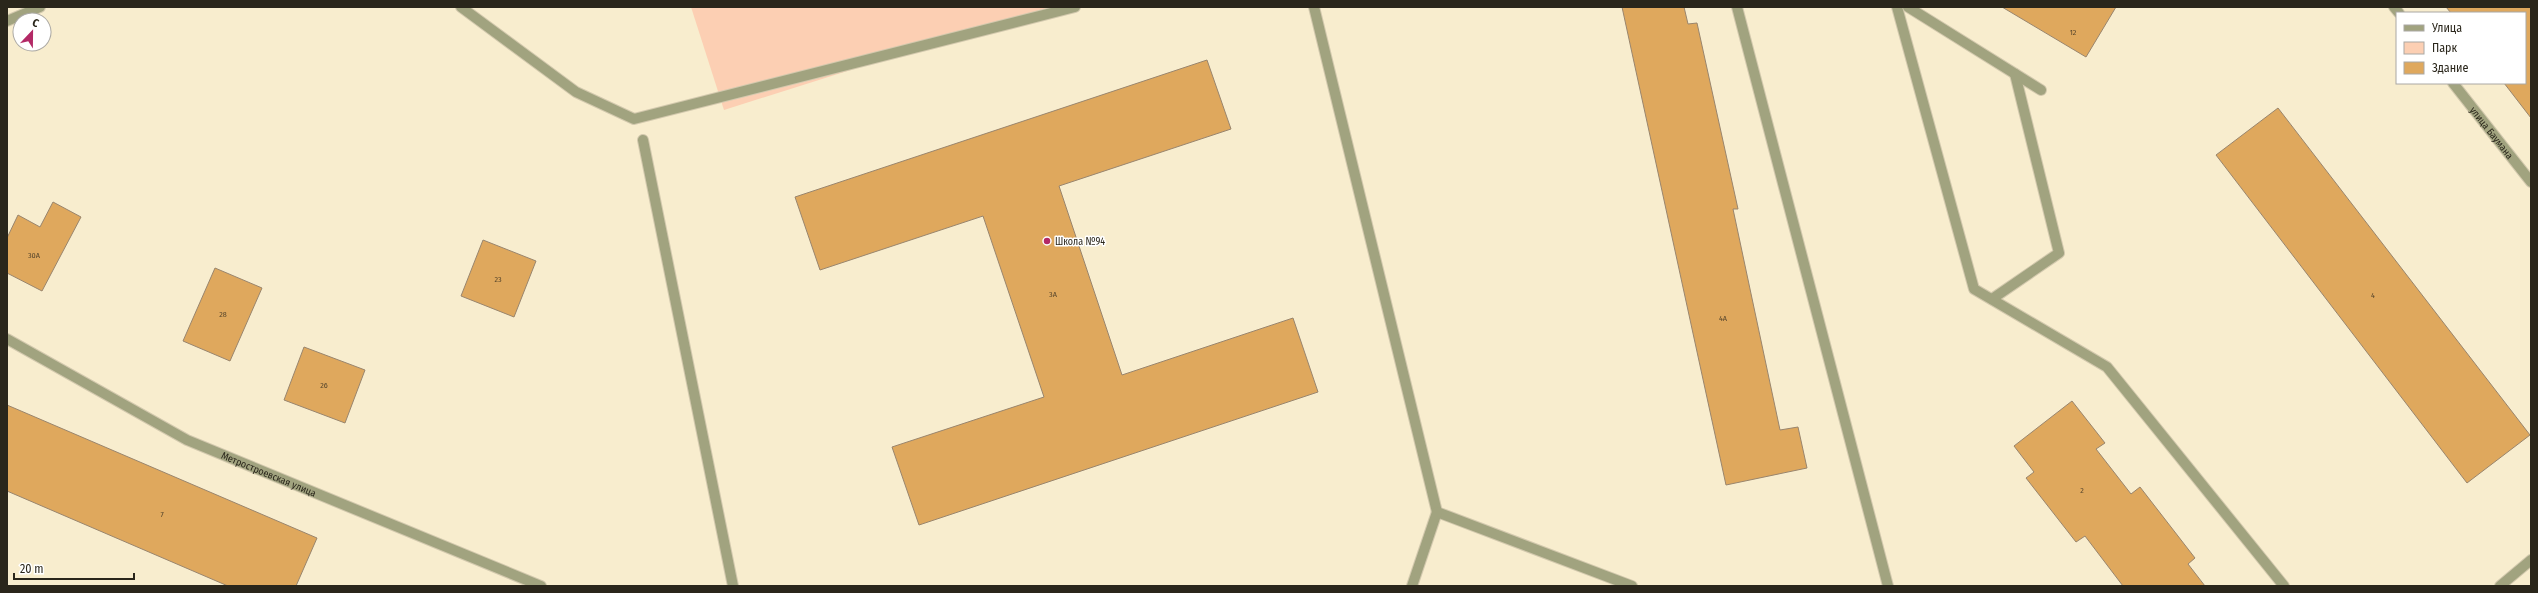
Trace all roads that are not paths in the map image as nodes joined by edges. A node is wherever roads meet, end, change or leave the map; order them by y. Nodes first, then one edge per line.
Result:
1 (40, 7) edge
2 (461, 7) edge
3 (1075, 7) edge
4 (1314, 7) edge
5 (1736, 7) edge
6 (1897, 7) edge
7 (1908, 7) edge
8 (7, 21) edge
9 (2015, 74) junction
10 (2454, 84) edge
11 (2041, 90) dead end
12 (642, 140) dead end
13 (2531, 182) edge
14 (1992, 299) junction
15 (7, 339) edge
16 (1437, 512) junction
17 (2531, 560) edge
18 (541, 586) edge
19 (733, 586) edge
20 (1412, 586) edge
21 (1632, 586) edge
22 (1888, 586) edge
23 (2284, 586) edge
24 (2500, 586) edge

1 - 8 street
2 - 3 street
4 - 16 street
5 - 22 street
6 - 14 street
7 - 9 street
9 - 11 street
9 - 14 street
10 - 13 street, улица Баумана
12 - 19 street
14 - 23 street
15 - 18 street, Метростроевская улица
16 - 20 street
16 - 21 street
17 - 24 street

